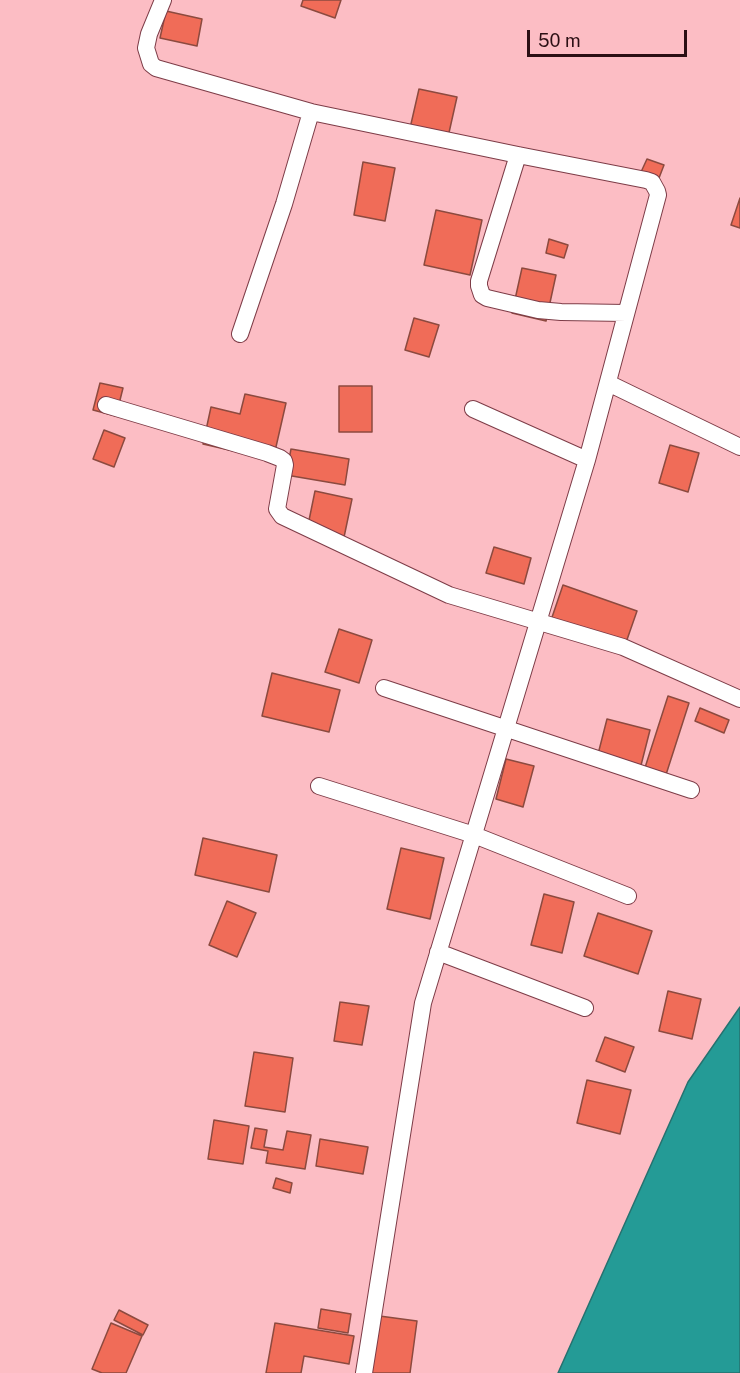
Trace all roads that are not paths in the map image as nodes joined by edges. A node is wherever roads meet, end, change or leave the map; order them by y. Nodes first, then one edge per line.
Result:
1 (164, 0) edge
2 (311, 111) junction
3 (518, 155) junction
4 (626, 313) junction
5 (240, 334) dead end
6 (608, 383) junction
7 (106, 405) dead end
8 (472, 409) dead end
9 (740, 447) edge
10 (587, 460) junction
11 (539, 622) junction
12 (384, 688) dead end
13 (740, 699) edge
14 (506, 729) junction
15 (319, 786) dead end
16 (691, 790) dead end
17 (474, 835) junction
18 (628, 896) dead end
19 (438, 952) junction
20 (585, 1008) dead end
21 (364, 1373) edge

1 - 2 street
2 - 3 street
2 - 5 street
3 - 4 street
3 - 4 street
4 - 6 street
6 - 9 street
6 - 10 street
7 - 11 street
8 - 10 street
10 - 11 street
11 - 13 street
11 - 14 street
12 - 14 street
14 - 16 street
14 - 17 street
15 - 17 street
17 - 18 street
17 - 19 street
19 - 20 street
19 - 21 street

